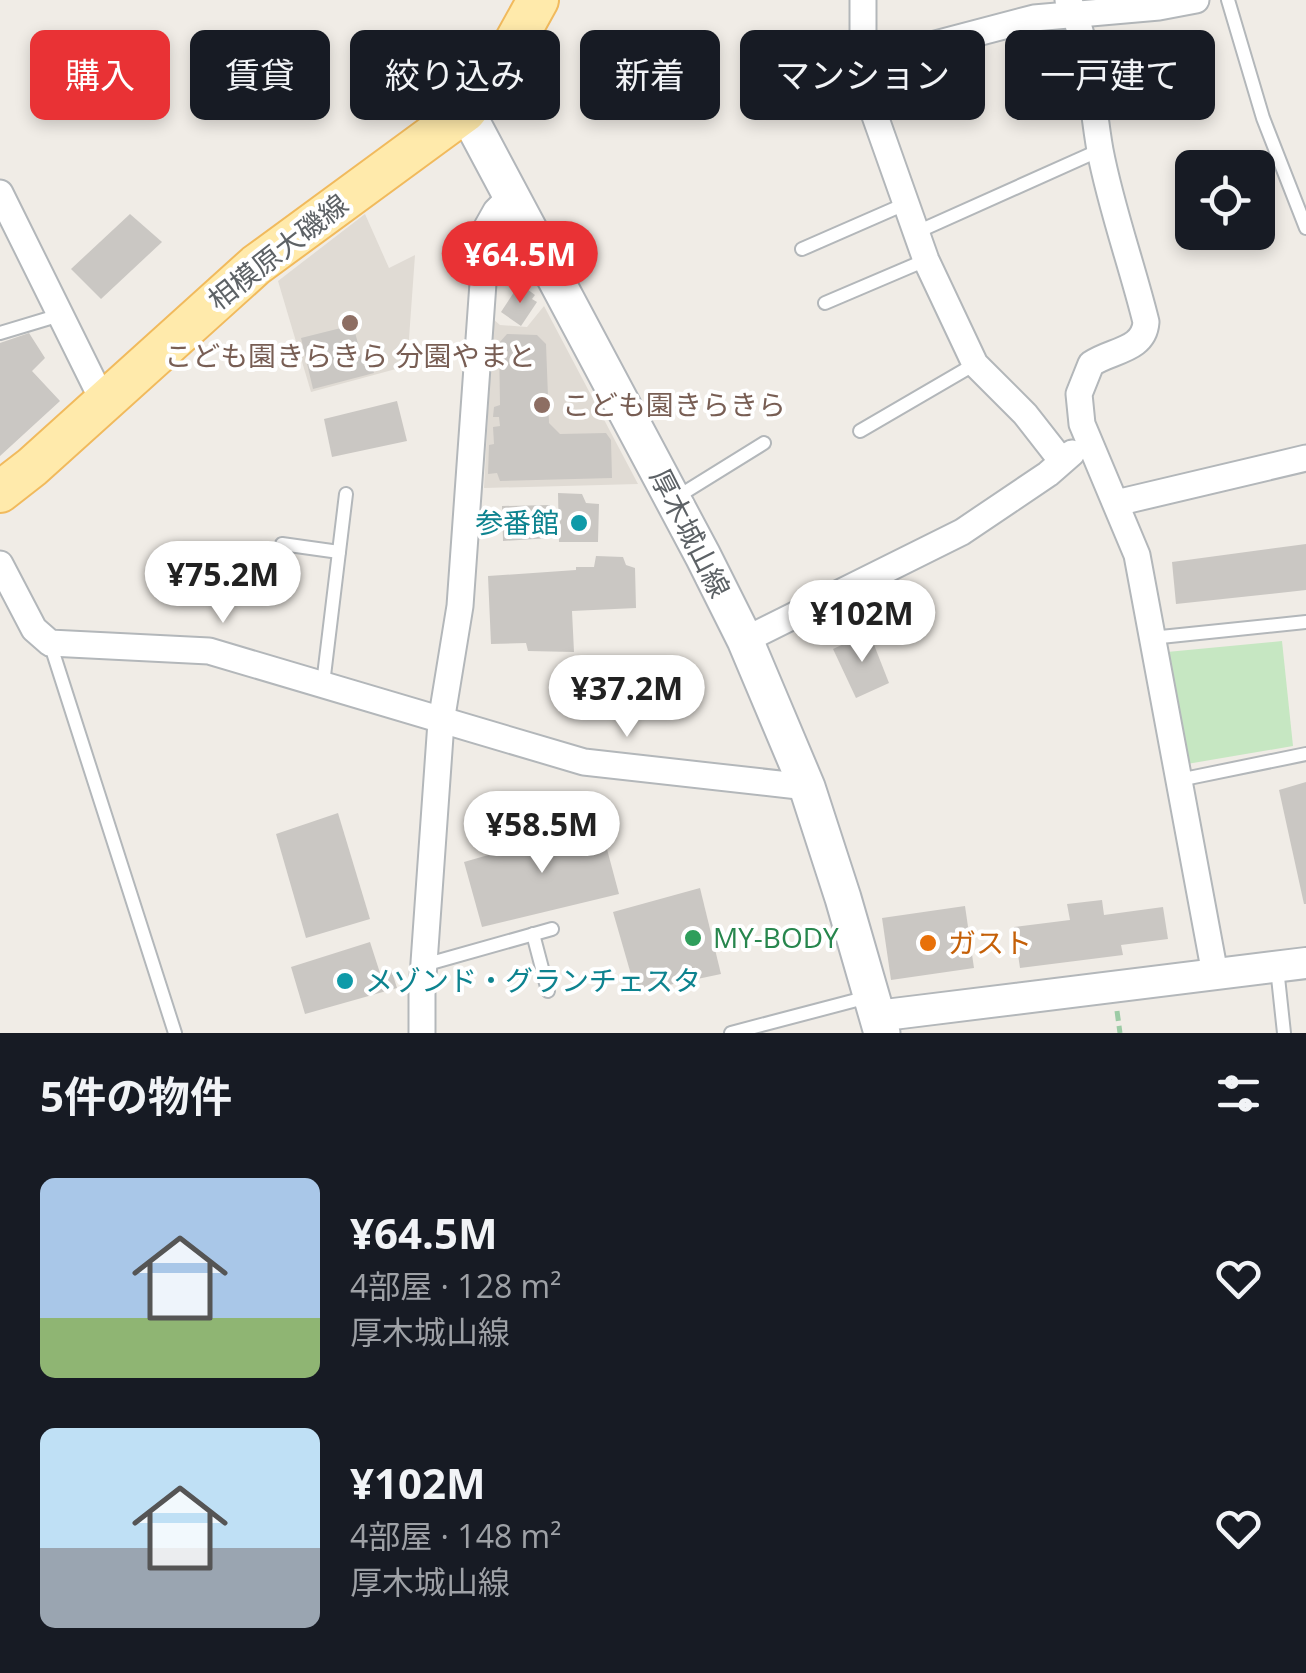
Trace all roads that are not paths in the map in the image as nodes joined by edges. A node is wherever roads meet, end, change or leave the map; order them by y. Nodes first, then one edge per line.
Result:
1 (538, 0) edge
2 (863, 0) edge
3 (1196, 0) edge
4 (1228, 0) edge
5 (1071, 6) edge
6 (522, 30) edge
7 (863, 30) edge
8 (985, 31) edge
9 (455, 120) edge
10 (470, 120) edge
11 (876, 120) edge
12 (1100, 150) junction
13 (0, 193) edge
14 (511, 196) junction
15 (905, 204) junction
16 (1306, 228) edge
17 (916, 232) junction
18 (802, 249) dead end
19 (926, 260) junction
20 (824, 303) dead end
21 (60, 315) junction
22 (0, 333) edge
23 (975, 364) junction
24 (104, 403) junction
25 (860, 430) dead end
26 (764, 442) dead end
27 (1089, 442) junction
28 (1306, 458) edge
29 (1061, 460) junction
30 (0, 492) edge
31 (346, 494) dead end
32 (673, 500) junction
33 (1116, 502) junction
34 (282, 544) dead end
35 (339, 552) junction
36 (0, 564) edge
37 (1306, 622) edge
38 (1150, 638) junction
39 (744, 640) junction
40 (50, 643) junction
41 (322, 684) junction
42 (442, 722) junction
43 (1306, 754) edge
44 (1179, 780) junction
45 (807, 788) junction
46 (552, 929) dead end
47 (534, 934) junction
48 (424, 965) junction
49 (1292, 965) edge
50 (1215, 974) junction
51 (548, 992) dead end
52 (876, 1015) edge
53 (175, 1033) edge
54 (422, 1033) edge
55 (730, 1033) edge
56 (1284, 1033) edge

1 - 6 main road, 相模原大磯線
2 - 7 street
3 - 5 street
4 - 16 lane
5 - 8 street
5 - 12 street
9 - 24 main road, 相模原大磯線
10 - 14 main road, 厚木城山線
11 - 15 street
12 - 17 lane
12 - 27 street
13 - 21 street
14 - 32 main road, 厚木城山線
14 - 42 street
15 - 17 street
15 - 18 lane
17 - 19 street
19 - 20 lane
19 - 23 street
21 - 22 lane
21 - 24 street
23 - 25 lane
23 - 29 street
24 - 30 main road, 相模原大磯線
26 - 32 lane
27 - 29 street
27 - 33 street
28 - 33 street
29 - 39 street
31 - 35 lane
32 - 39 main road, 厚木城山線
33 - 38 street
34 - 35 lane
35 - 41 lane
36 - 40 street
37 - 38 lane
38 - 44 street
39 - 45 main road, 厚木城山線
40 - 41 street
40 - 53 lane
41 - 42 street
42 - 45 street
42 - 48 street
43 - 44 lane
44 - 50 street
45 - 52 main road, 厚木城山線
46 - 47 lane
47 - 48 lane
47 - 51 lane
48 - 54 street
49 - 50 street
49 - 56 lane
50 - 52 street
52 - 55 lane

